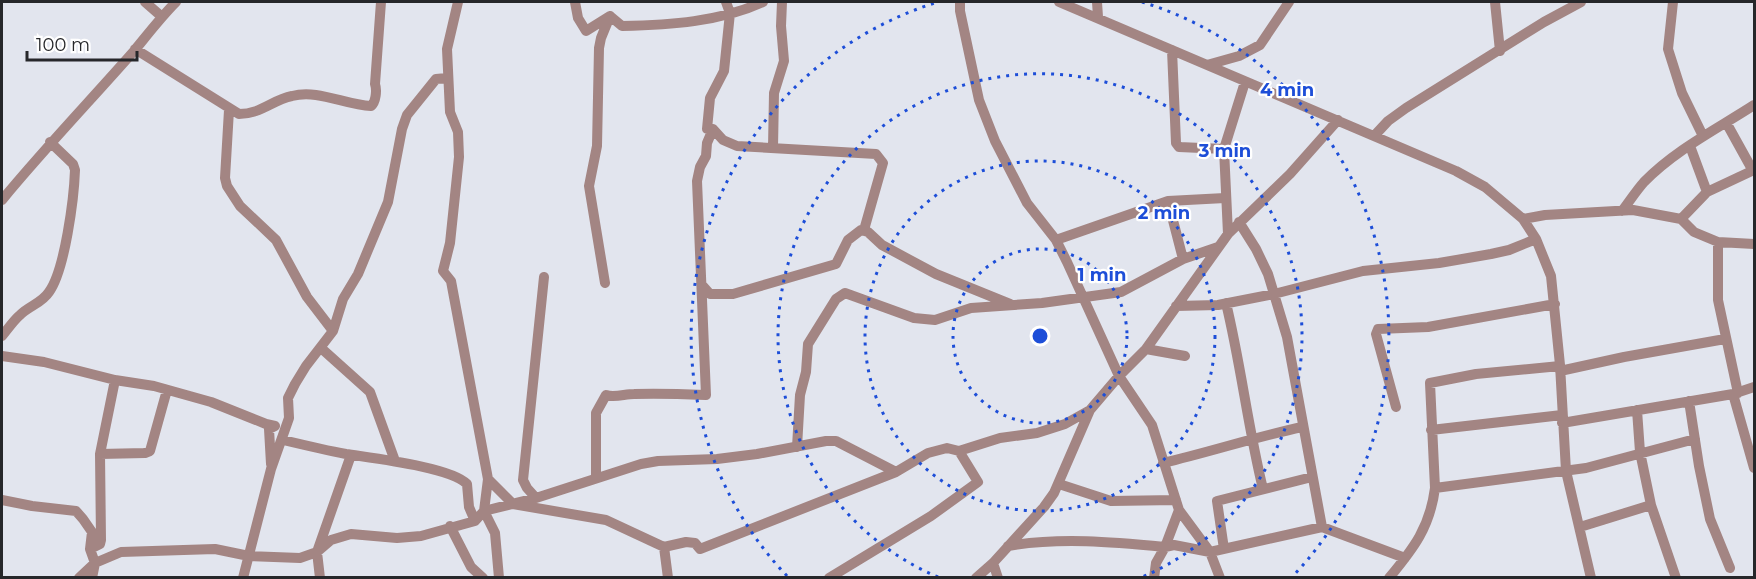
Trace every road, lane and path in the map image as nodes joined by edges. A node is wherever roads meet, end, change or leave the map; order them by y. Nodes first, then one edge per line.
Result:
1 (145, 2) edge
2 (176, 2) edge
3 (381, 2) edge
4 (458, 2) edge
5 (575, 2) edge
6 (726, 2) edge
7 (763, 2) edge
8 (782, 2) edge
9 (960, 2) edge
10 (1059, 2) edge
11 (1097, 2) edge
12 (1288, 2) edge
13 (1495, 2) edge
14 (1581, 2) edge
15 (1673, 2) edge
16 (730, 13) junction
17 (161, 16) junction
18 (610, 16) junction
19 (1098, 17) junction
20 (135, 50) junction
21 (1172, 50) junction
22 (1500, 51) junction
23 (1207, 65) junction
24 (447, 78) junction
25 (1245, 82) junction
26 (1755, 105) edge
27 (228, 110) junction
28 (1338, 120) junction
29 (1726, 124) junction
30 (713, 129) junction
31 (1375, 135) junction
32 (1703, 136) junction
33 (50, 142) junction
34 (1690, 146) junction
35 (773, 148) junction
36 (1224, 148) junction
37 (1754, 171) edge
38 (1707, 192) junction
39 (1225, 198) junction
40 (2, 200) edge
41 (1168, 201) junction
42 (1622, 211) junction
43 (1523, 219) junction
44 (1681, 219) junction
45 (1239, 222) junction
46 (864, 230) junction
47 (1228, 234) junction
48 (1536, 239) junction
49 (1056, 240) junction
50 (1718, 242) junction
51 (1755, 244) edge
52 (1218, 247) junction
53 (1183, 259) junction
54 (544, 277) dead end
55 (605, 283) dead end
56 (702, 285) junction
57 (1274, 294) junction
58 (1084, 297) junction
59 (1226, 303) junction
60 (1012, 304) junction
61 (1555, 304) junction
62 (1176, 306) junction
63 (333, 331) junction
64 (2, 336) edge
65 (1725, 339) junction
66 (321, 348) junction
67 (1146, 349) junction
68 (2, 356) edge
69 (1185, 356) dead end
70 (1560, 369) junction
71 (1119, 376) junction
72 (115, 380) junction
73 (1755, 387) edge
74 (167, 390) junction
75 (1735, 393) junction
76 (1689, 401) junction
77 (1396, 407) dead end
78 (1090, 410) junction
79 (1637, 410) junction
80 (1562, 419) junction
81 (1302, 427) junction
82 (1431, 430) junction
83 (1251, 438) junction
84 (1695, 439) junction
85 (282, 440) junction
86 (797, 447) junction
87 (959, 451) junction
88 (1640, 452) junction
89 (100, 454) junction
90 (351, 454) junction
91 (395, 461) junction
92 (1163, 463) junction
93 (1755, 468) edge
94 (272, 469) junction
95 (1566, 471) junction
96 (896, 472) junction
97 (1312, 477) junction
98 (596, 478) junction
99 (488, 479) junction
100 (1059, 484) junction
101 (1435, 488) junction
102 (1263, 489) junction
103 (536, 498) junction
104 (2, 500) edge
105 (513, 504) junction
106 (1178, 505) junction
107 (1651, 505) junction
108 (484, 512) junction
109 (475, 521) junction
110 (450, 526) junction
111 (1322, 527) junction
112 (1580, 527) junction
113 (1008, 546) junction
114 (664, 547) junction
115 (1165, 547) junction
116 (90, 549) junction
117 (1224, 549) junction
118 (317, 552) junction
119 (1210, 552) junction
120 (249, 556) junction
121 (1405, 558) junction
122 (993, 562) junction
123 (95, 563) junction
124 (1730, 568) dead end
125 (834, 577) edge
126 (79, 578) edge
127 (92, 578) edge
128 (243, 578) edge
129 (320, 578) edge
130 (483, 578) edge
131 (499, 578) edge
132 (668, 578) edge
133 (976, 578) edge
134 (998, 578) edge
135 (1154, 578) edge
136 (1220, 578) edge
137 (1389, 578) edge
138 (1592, 578) edge
139 (1676, 578) edge

1 - 17 street
2 - 17 street
3 - 27 street
4 - 24 street
5 - 18 street
6 - 16 street
7 - 16 street
8 - 35 street
9 - 49 street
10 - 19 street
11 - 19 street
12 - 23 street
13 - 22 street
14 - 22 street
15 - 32 street
16 - 18 street
16 - 30 street
17 - 20 street
18 - 55 street
19 - 21 street
20 - 27 street
20 - 33 street
21 - 23 street
21 - 36 street
22 - 31 street
23 - 25 street
24 - 63 street
24 - 99 street
25 - 28 street
25 - 36 street
26 - 29 street
27 - 63 street
28 - 31 street
28 - 45 street
29 - 32 street
29 - 37 street
30 - 35 street
30 - 56 street
31 - 43 street
32 - 34 street
33 - 40 street
33 - 64 street
34 - 38 street
34 - 42 street
35 - 46 street
36 - 39 street
37 - 38 street
38 - 44 street
39 - 41 street
39 - 47 street
41 - 49 street
41 - 53 street
42 - 43 street
42 - 44 street
43 - 48 street
44 - 50 street
45 - 47 street
45 - 57 street
46 - 56 street
46 - 60 street
47 - 52 street
48 - 57 street
48 - 61 street
49 - 58 street
50 - 51 street
50 - 65 street
52 - 53 street
52 - 62 street
53 - 58 street
54 - 103 street
56 - 98 street
57 - 59 street
57 - 81 street
58 - 60 street
58 - 71 street
59 - 62 street
59 - 83 street
60 - 86 street
61 - 70 street
61 - 77 street
62 - 67 street
63 - 66 street
65 - 70 street
65 - 75 street
66 - 85 street
66 - 91 street
67 - 69 street
67 - 71 street
68 - 72 street
70 - 80 street
70 - 82 street
71 - 78 street
71 - 92 street
72 - 74 street
72 - 89 street
73 - 75 street
74 - 89 street
74 - 94 street
75 - 76 street
75 - 93 street
76 - 79 street
76 - 84 street
78 - 87 street
78 - 100 street
79 - 80 street
79 - 88 street
80 - 82 street
80 - 95 street
81 - 83 street
81 - 97 street
82 - 101 street
83 - 92 street
83 - 102 street
84 - 88 street
84 - 124 street
85 - 90 street
85 - 94 street
86 - 96 street
86 - 98 street
87 - 96 street
87 - 125 street
88 - 95 street
88 - 107 street
89 - 116 street
90 - 91 street
90 - 118 street
91 - 109 street
92 - 106 street
94 - 120 street
95 - 101 street
95 - 112 street
96 - 114 street
97 - 102 street
97 - 111 street
98 - 103 street
99 - 105 street
99 - 108 street
100 - 106 street
100 - 113 street
101 - 121 street
102 - 117 street
103 - 105 street
104 - 116 street
105 - 108 street
105 - 114 street
106 - 115 street
106 - 119 street
107 - 112 street
107 - 139 street
108 - 109 street
108 - 131 street
109 - 110 street
110 - 118 street
110 - 130 street
111 - 117 street
111 - 121 street
112 - 138 street
113 - 115 street
113 - 122 street
114 - 132 street
115 - 119 street
115 - 135 street
116 - 123 street
117 - 119 street
118 - 120 street
118 - 129 street
119 - 136 street
120 - 123 street
120 - 128 street
121 - 137 street
122 - 133 street
122 - 134 street
123 - 126 street
123 - 127 street

